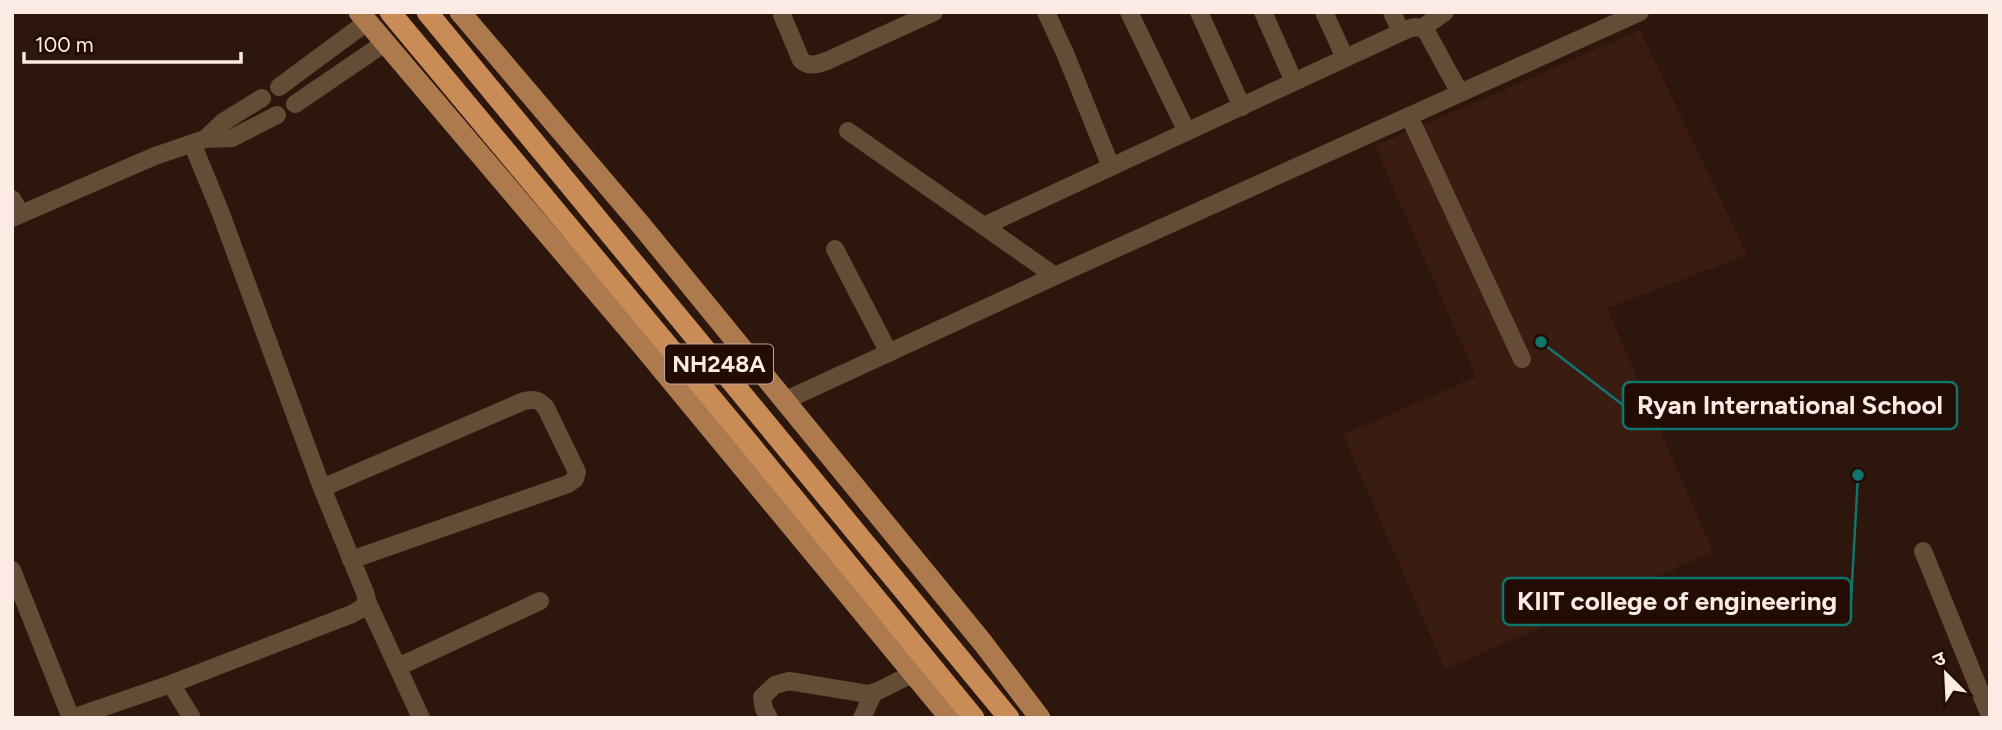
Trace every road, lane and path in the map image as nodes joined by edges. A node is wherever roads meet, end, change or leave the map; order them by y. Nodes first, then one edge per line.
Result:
1 (427, 12) edge
2 (460, 12) edge
3 (934, 12) edge
4 (1046, 12) edge
5 (1129, 12) edge
6 (1199, 12) edge
7 (1263, 12) edge
8 (1325, 12) edge
9 (1392, 12) edge
10 (1445, 12) edge
11 (1640, 12) edge
12 (391, 13) edge
13 (782, 15) dead end
14 (363, 17) edge
15 (1422, 28) junction
16 (1401, 32) junction
17 (386, 42) junction
18 (1345, 58) junction
19 (1294, 82) junction
20 (279, 87) dead end
21 (1460, 93) junction
22 (262, 98) dead end
23 (295, 104) dead end
24 (1241, 107) junction
25 (277, 115) dead end
26 (1409, 116) junction
27 (848, 131) dead end
28 (1187, 132) junction
29 (199, 141) junction
30 (1111, 167) junction
31 (15, 210) edge
32 (984, 226) junction
33 (835, 249) dead end
34 (1055, 276) junction
35 (889, 353) junction
36 (1522, 359) dead end
37 (784, 401) junction
38 (322, 488) junction
39 (1923, 551) dead end
40 (351, 560) junction
41 (12, 570) edge
42 (367, 601) junction
43 (540, 601) dead end
44 (398, 667) junction
45 (914, 673) junction
46 (171, 684) junction
47 (873, 694) junction
48 (1984, 713) edge
49 (71, 718) edge
50 (192, 718) edge
51 (421, 718) edge
52 (769, 718) edge
53 (862, 718) edge
54 (950, 718) edge
55 (974, 718) edge
56 (1009, 718) edge
57 (1040, 718) edge

1 - 56 highway, NH248A
2 - 37 main road
3 - 13 street
4 - 30 street
5 - 28 street
6 - 24 street
7 - 19 street
8 - 18 street
9 - 16 street
10 - 15 street
11 - 21 street
12 - 55 highway, NH248A
14 - 17 main road
14 - 20 street
15 - 16 street
15 - 21 street
16 - 18 street
17 - 23 street
17 - 45 main road
18 - 19 street
19 - 24 street
21 - 26 street
22 - 29 street
24 - 28 street
25 - 29 street
26 - 34 street
26 - 36 street
27 - 32 street
28 - 30 street
29 - 31 street
29 - 38 street
30 - 32 street
32 - 34 street
33 - 35 street
34 - 35 street
35 - 37 street
37 - 57 main road
38 - 40 street
38 - 40 street
39 - 48 street
40 - 42 street
41 - 49 street
42 - 44 street
42 - 46 street
43 - 44 street
44 - 51 street
45 - 47 street
45 - 54 main road
46 - 49 street
46 - 50 street
47 - 52 street
47 - 53 street

